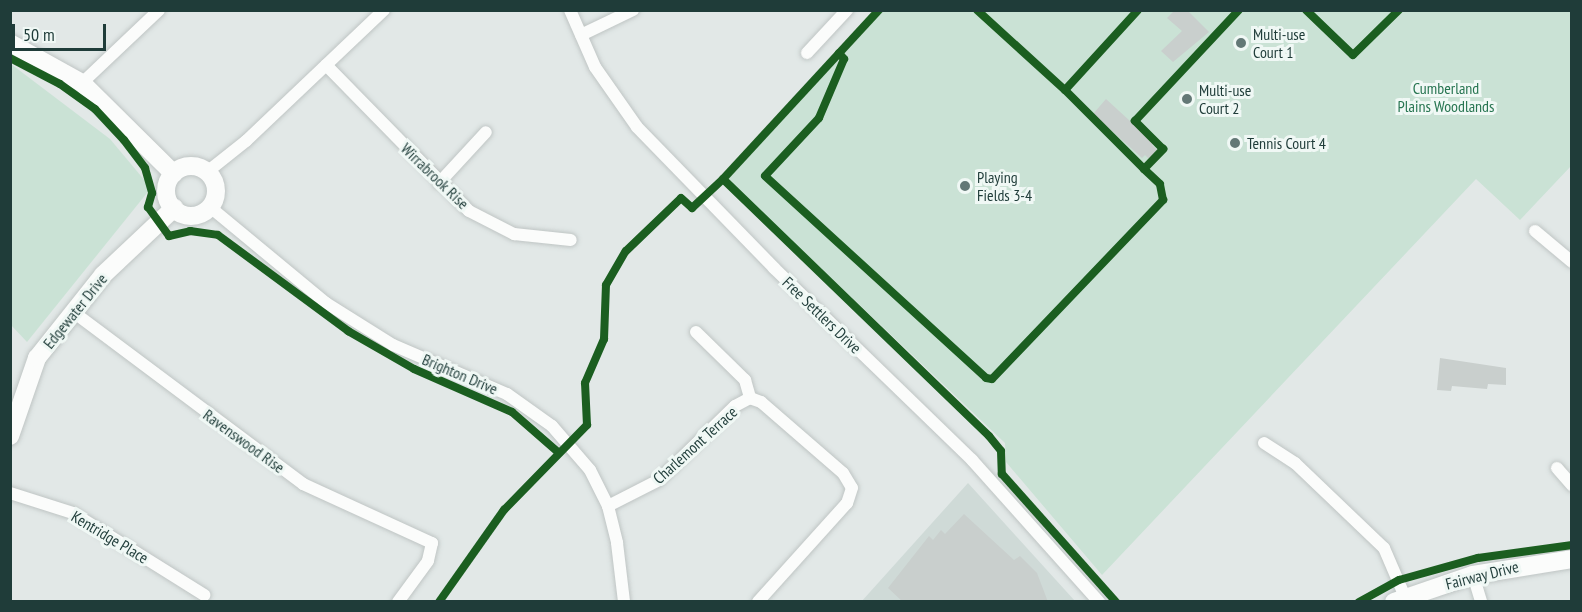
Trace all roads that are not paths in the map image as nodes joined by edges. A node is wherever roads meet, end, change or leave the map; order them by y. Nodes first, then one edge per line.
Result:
1 (159, 10) edge
2 (384, 10) edge
3 (570, 10) edge
4 (633, 10) edge
5 (847, 10) edge
6 (581, 35) junction
7 (10, 43) edge
8 (807, 52) dead end
9 (326, 64) junction
10 (82, 83) junction
11 (486, 132) dead end
12 (207, 172) junction
13 (174, 174) junction
14 (439, 183) junction
15 (210, 207) junction
16 (174, 208) junction
17 (1535, 231) dead end
18 (571, 240) dead end
19 (1572, 262) edge
20 (72, 310) junction
21 (696, 332) dead end
22 (750, 398) junction
23 (13, 413) edge
24 (10, 436) edge
25 (1264, 443) dead end
26 (1557, 468) dead end
27 (1572, 485) edge
28 (10, 493) edge
29 (608, 506) junction
30 (1572, 559) edge
31 (1473, 575) junction
32 (204, 595) dead end
33 (1400, 599) edge
34 (398, 602) edge
35 (624, 602) edge
36 (758, 602) edge
37 (1100, 602) edge
38 (1481, 602) edge

1 - 10 street
2 - 9 street
3 - 6 street, Free Settlers Drive
4 - 6 street
5 - 8 street
6 - 37 street, Free Settlers Drive
7 - 10 street
9 - 12 street
9 - 14 street, Wirrabrook Rise
10 - 13 street
11 - 14 street
12 - 13 street
12 - 15 street
13 - 16 street
14 - 18 street, Wirrabrook Rise
15 - 16 street
15 - 29 street, Brighton Drive
16 - 20 street, Edgewater Drive
17 - 19 street
20 - 23 street, Edgewater Drive
20 - 34 street, Ravenswood Rise
21 - 22 street
22 - 29 street, Charlemont Terrace
22 - 36 street, Charlemont Terrace
23 - 24 street, Edgewater Drive
25 - 33 street
26 - 27 street
28 - 32 street, Kentridge Place
29 - 35 street, Brighton Drive
30 - 31 street, Fairway Drive
31 - 33 street, Fairway Drive
31 - 38 street

